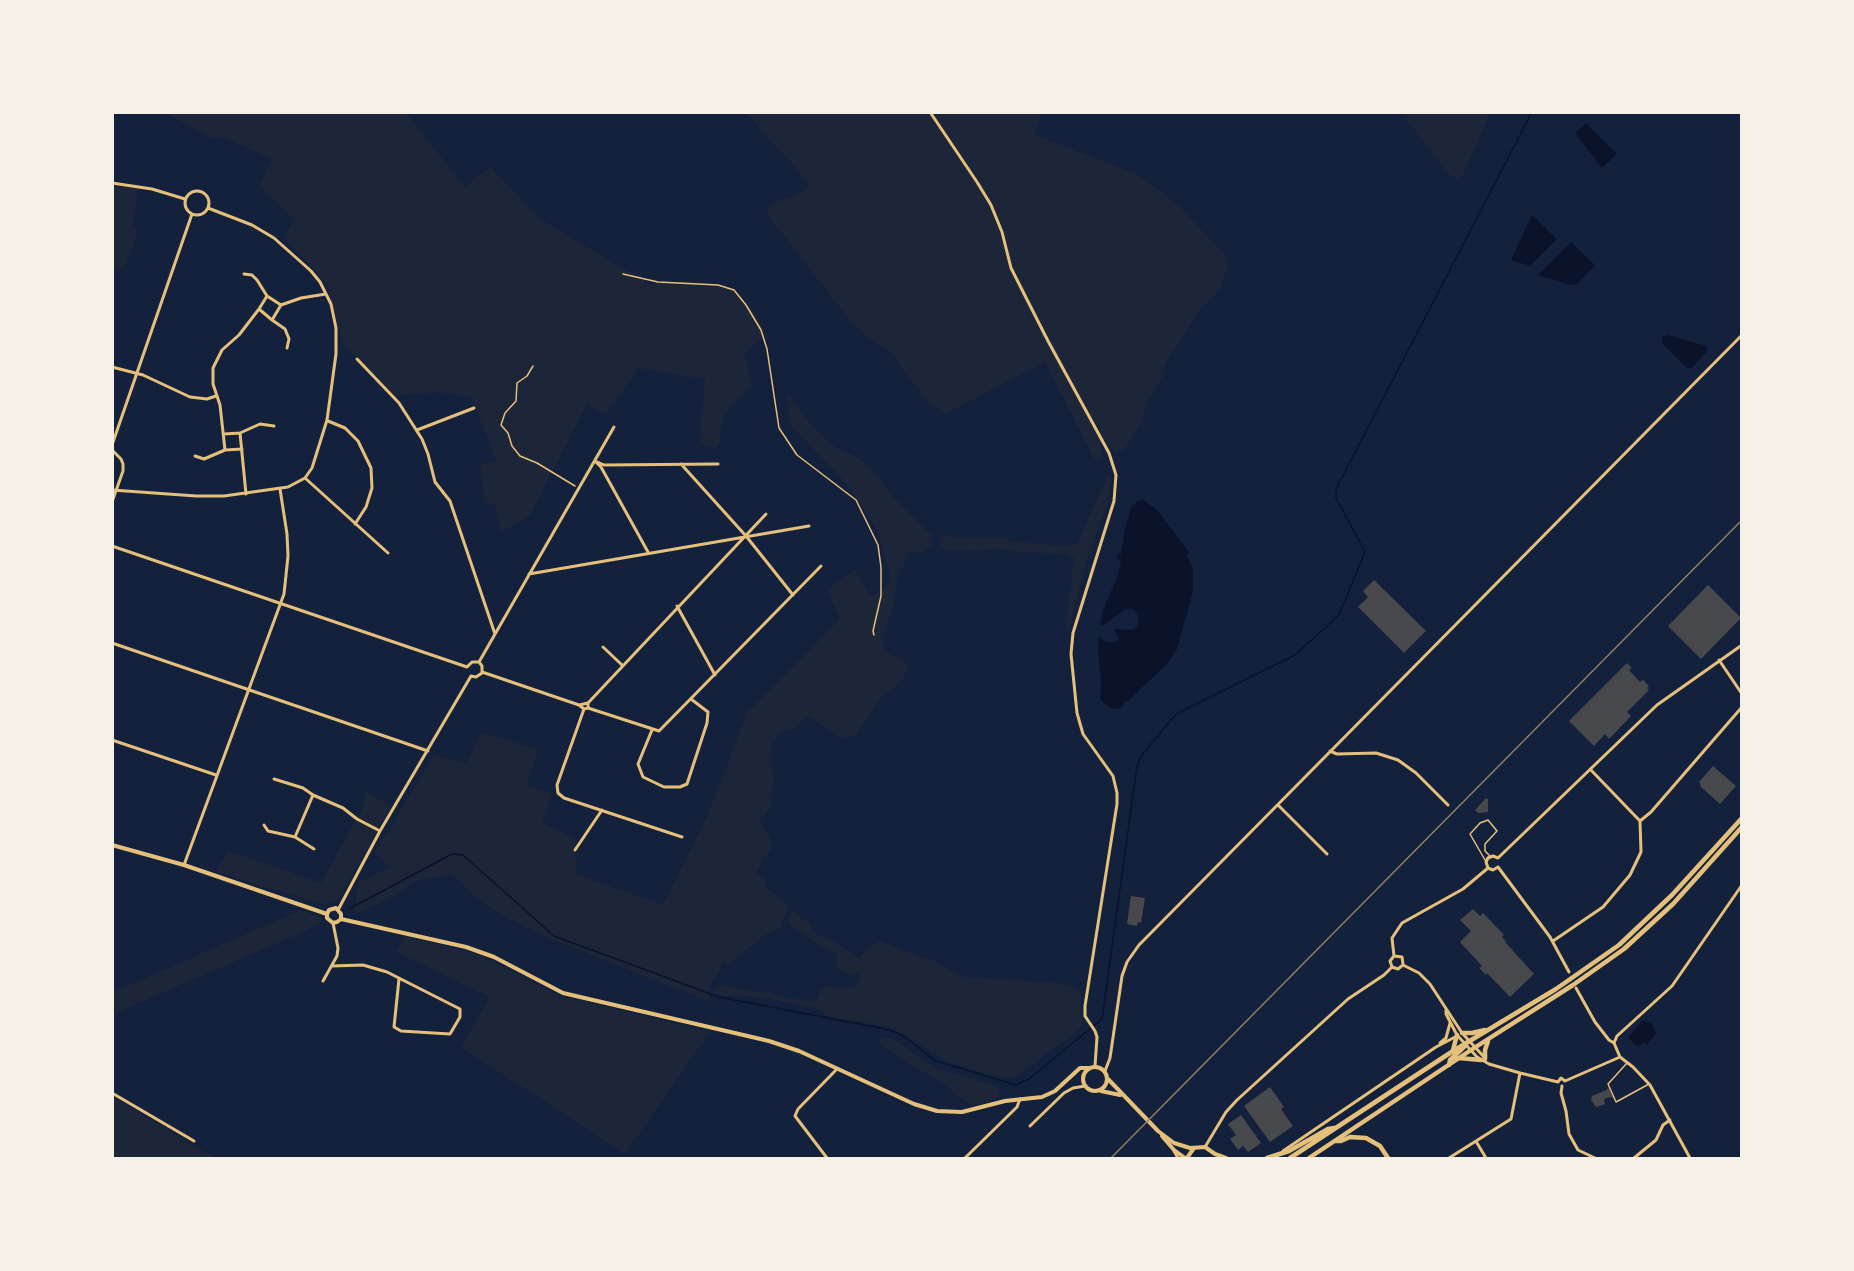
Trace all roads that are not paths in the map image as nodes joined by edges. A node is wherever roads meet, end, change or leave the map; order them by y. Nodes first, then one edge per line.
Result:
1 (930, 112) edge
2 (112, 183) edge
3 (185, 200) junction
4 (208, 208) junction
5 (192, 214) junction
6 (244, 274) dead end
7 (326, 294) junction
8 (267, 296) junction
9 (281, 305) junction
10 (259, 309) junction
11 (272, 320) junction
12 (1742, 335) edge
13 (287, 348) dead end
14 (357, 359) dead end
15 (112, 367) edge
16 (138, 373) junction
17 (216, 396) junction
18 (474, 408) dead end
19 (327, 420) junction
20 (274, 426) dead end
21 (614, 428) dead end
22 (417, 430) junction
23 (240, 433) junction
24 (224, 434) junction
25 (112, 445) edge
26 (242, 449) junction
27 (112, 450) edge
28 (225, 450) junction
29 (195, 456) dead end
30 (595, 461) junction
31 (681, 464) junction
32 (718, 464) dead end
33 (305, 478) junction
34 (280, 489) junction
35 (115, 490) edge
36 (246, 494) junction
37 (112, 502) edge
38 (766, 514) dead end
39 (355, 524) junction
40 (809, 526) dead end
41 (746, 536) junction
42 (112, 546) edge
43 (648, 552) junction
44 (388, 553) dead end
45 (820, 566) dead end
46 (529, 574) junction
47 (793, 595) junction
48 (281, 603) junction
49 (677, 606) junction
50 (495, 634) junction
51 (112, 643) edge
52 (1742, 645) edge
53 (603, 647) dead end
54 (1719, 660) junction
55 (479, 662) junction
56 (622, 665) junction
57 (467, 667) junction
58 (482, 672) junction
59 (715, 675) junction
60 (471, 676) junction
61 (249, 689) junction
62 (1742, 694) edge
63 (691, 699) junction
64 (588, 703) junction
65 (579, 705) junction
66 (1742, 707) edge
67 (586, 708) junction
68 (652, 730) junction
69 (112, 740) edge
70 (428, 751) junction
71 (1330, 752) junction
72 (1590, 769) junction
73 (216, 775) junction
74 (274, 779) dead end
75 (313, 795) junction
76 (1278, 805) junction
77 (1448, 805) dead end
78 (602, 810) junction
79 (1742, 818) edge
80 (1640, 821) junction
81 (264, 825) dead end
82 (1742, 827) edge
83 (380, 831) junction
84 (295, 837) junction
85 (682, 837) dead end
86 (112, 845) edge
87 (314, 849) dead end
88 (575, 850) dead end
89 (1327, 854) dead end
90 (1491, 856) junction
91 (1498, 858) junction
92 (1486, 861) junction
93 (184, 865) junction
94 (1498, 867) junction
95 (1488, 868) junction
96 (1742, 885) edge
97 (338, 910) junction
98 (327, 914) junction
99 (341, 919) junction
100 (333, 923) junction
101 (1552, 941) junction
102 (1394, 956) junction
103 (1403, 965) junction
104 (332, 966) junction
105 (1392, 967) junction
106 (1569, 972) dead end
107 (399, 979) junction
108 (323, 981) dead end
109 (1576, 988) dead end
110 (1446, 1010) junction
111 (1450, 1022) junction
112 (1491, 1028) junction
113 (1460, 1034) junction
114 (1490, 1038) junction
115 (1614, 1043) junction
116 (1467, 1044) junction
117 (1436, 1047) junction
118 (1474, 1048) junction
119 (1453, 1051) junction
120 (1620, 1057) junction
121 (1459, 1058) junction
122 (1485, 1061) junction
123 (1628, 1063) junction
124 (1449, 1065) junction
125 (1095, 1066) junction
126 (1089, 1068) junction
127 (836, 1070) junction
128 (1105, 1071) junction
129 (1074, 1073) junction
130 (1520, 1073) junction
131 (1083, 1075) junction
132 (1108, 1080) junction
133 (1565, 1081) junction
134 (1558, 1082) junction
135 (1649, 1084) junction
136 (1085, 1086) junction
137 (1562, 1086) junction
138 (1100, 1090) junction
139 (112, 1093) edge
140 (1121, 1095) junction
141 (1020, 1099) junction
142 (1670, 1120) junction
143 (1030, 1126) dead end
144 (1334, 1128) junction
145 (1158, 1131) junction
146 (194, 1141) dead end
147 (1335, 1141) junction
148 (1476, 1143) junction
149 (1205, 1147) junction
150 (1194, 1148) junction
151 (1174, 1150) junction
152 (1279, 1154) junction
153 (1215, 1156) edge
154 (827, 1158) edge
155 (965, 1158) edge
156 (1178, 1158) edge
157 (1186, 1158) edge
158 (1226, 1158) edge
159 (1267, 1158) edge
160 (1290, 1158) edge
161 (1309, 1158) edge
162 (1388, 1158) edge
163 (1449, 1158) edge
164 (1486, 1158) edge
165 (1595, 1158) edge
166 (1634, 1158) edge
167 (1690, 1158) edge

1 - 125 street
2 - 3 street
3 - 4 street
3 - 5 street
4 - 5 street
4 - 7 street
5 - 16 street
6 - 8 street
7 - 9 street
7 - 19 street
8 - 9 street
8 - 10 street
9 - 11 street
10 - 11 street
10 - 17 street
11 - 13 street
12 - 71 street
14 - 22 street
15 - 16 street
16 - 17 street
16 - 25 street
17 - 24 street
18 - 22 street
19 - 33 street
19 - 39 street
20 - 23 street
21 - 30 street
22 - 50 street
23 - 24 street
23 - 26 street
24 - 28 street
26 - 28 street
26 - 36 street
27 - 35 street
28 - 29 street
30 - 31 street
30 - 43 street
30 - 46 street
31 - 32 street
31 - 41 street
33 - 34 street
33 - 39 street
34 - 36 street
34 - 48 street
35 - 36 street
35 - 37 street
38 - 41 street
39 - 44 street
40 - 41 street
41 - 43 street
41 - 47 street
41 - 49 street
42 - 48 street
43 - 46 street
45 - 47 street
46 - 50 street
47 - 59 street
48 - 57 street
48 - 61 street
49 - 56 street
49 - 59 street
50 - 55 street
51 - 61 street
52 - 54 street
53 - 56 street
54 - 62 street
54 - 72 street
55 - 57 street
55 - 58 street
56 - 64 street
57 - 60 street
58 - 60 street
58 - 65 street
59 - 63 street
60 - 70 street
61 - 70 street
61 - 73 street
63 - 68 street
63 - 68 street
64 - 65 street
64 - 67 street
65 - 67 street
66 - 80 street
67 - 68 street
67 - 78 street
69 - 73 street
70 - 83 street
71 - 76 street
71 - 77 street
72 - 80 street
72 - 91 street
73 - 93 street
74 - 75 street
75 - 83 street
75 - 84 street
76 - 89 street
76 - 128 street
78 - 85 street
78 - 88 street
79 - 112 main road
80 - 101 street
81 - 84 street
82 - 114 main road
83 - 97 street
84 - 87 street
86 - 93 street
90 - 91 street
90 - 92 street
90 - 92 lane
91 - 94 street
92 - 95 street
93 - 98 street
94 - 95 street
94 - 101 street
95 - 102 street
96 - 115 street
97 - 98 street
97 - 99 street
98 - 100 street
99 - 100 street
99 - 127 street
100 - 104 street
101 - 106 street
102 - 103 street
102 - 105 street
103 - 105 street
103 - 110 street
104 - 107 street
104 - 108 street
105 - 149 street
107 - 107 street
109 - 115 street
110 - 111 street
110 - 113 street
111 - 113 street
111 - 117 street
112 - 113 main road
112 - 116 main road
112 - 118 main road
113 - 116 street
113 - 117 street
113 - 119 main road
114 - 118 main road
114 - 122 main road
115 - 120 street
116 - 118 street
116 - 119 main road
116 - 124 main road
117 - 152 street
118 - 121 main road
118 - 122 street
119 - 144 main road
120 - 123 street
120 - 133 street
121 - 122 main road
121 - 124 main road
122 - 130 street
123 - 135 street
123 - 135 lane
124 - 147 main road
125 - 126 street
125 - 128 street
126 - 129 street
126 - 131 street
127 - 141 street
127 - 154 street
128 - 132 street
129 - 131 street
129 - 141 street
130 - 134 street
130 - 148 street
131 - 136 street
132 - 138 street
132 - 140 street
133 - 134 street
133 - 137 street
134 - 137 street
135 - 142 street
136 - 138 street
136 - 143 street
137 - 165 street
138 - 140 street
139 - 146 street
140 - 145 street
141 - 155 street
142 - 166 street
142 - 167 street
144 - 152 main road
144 - 160 main road
145 - 150 street
145 - 151 street
147 - 161 main road
147 - 162 main road
148 - 163 street
148 - 164 street
149 - 150 street
149 - 153 street
150 - 157 street
151 - 156 street
151 - 157 street
152 - 159 main road
153 - 158 street

